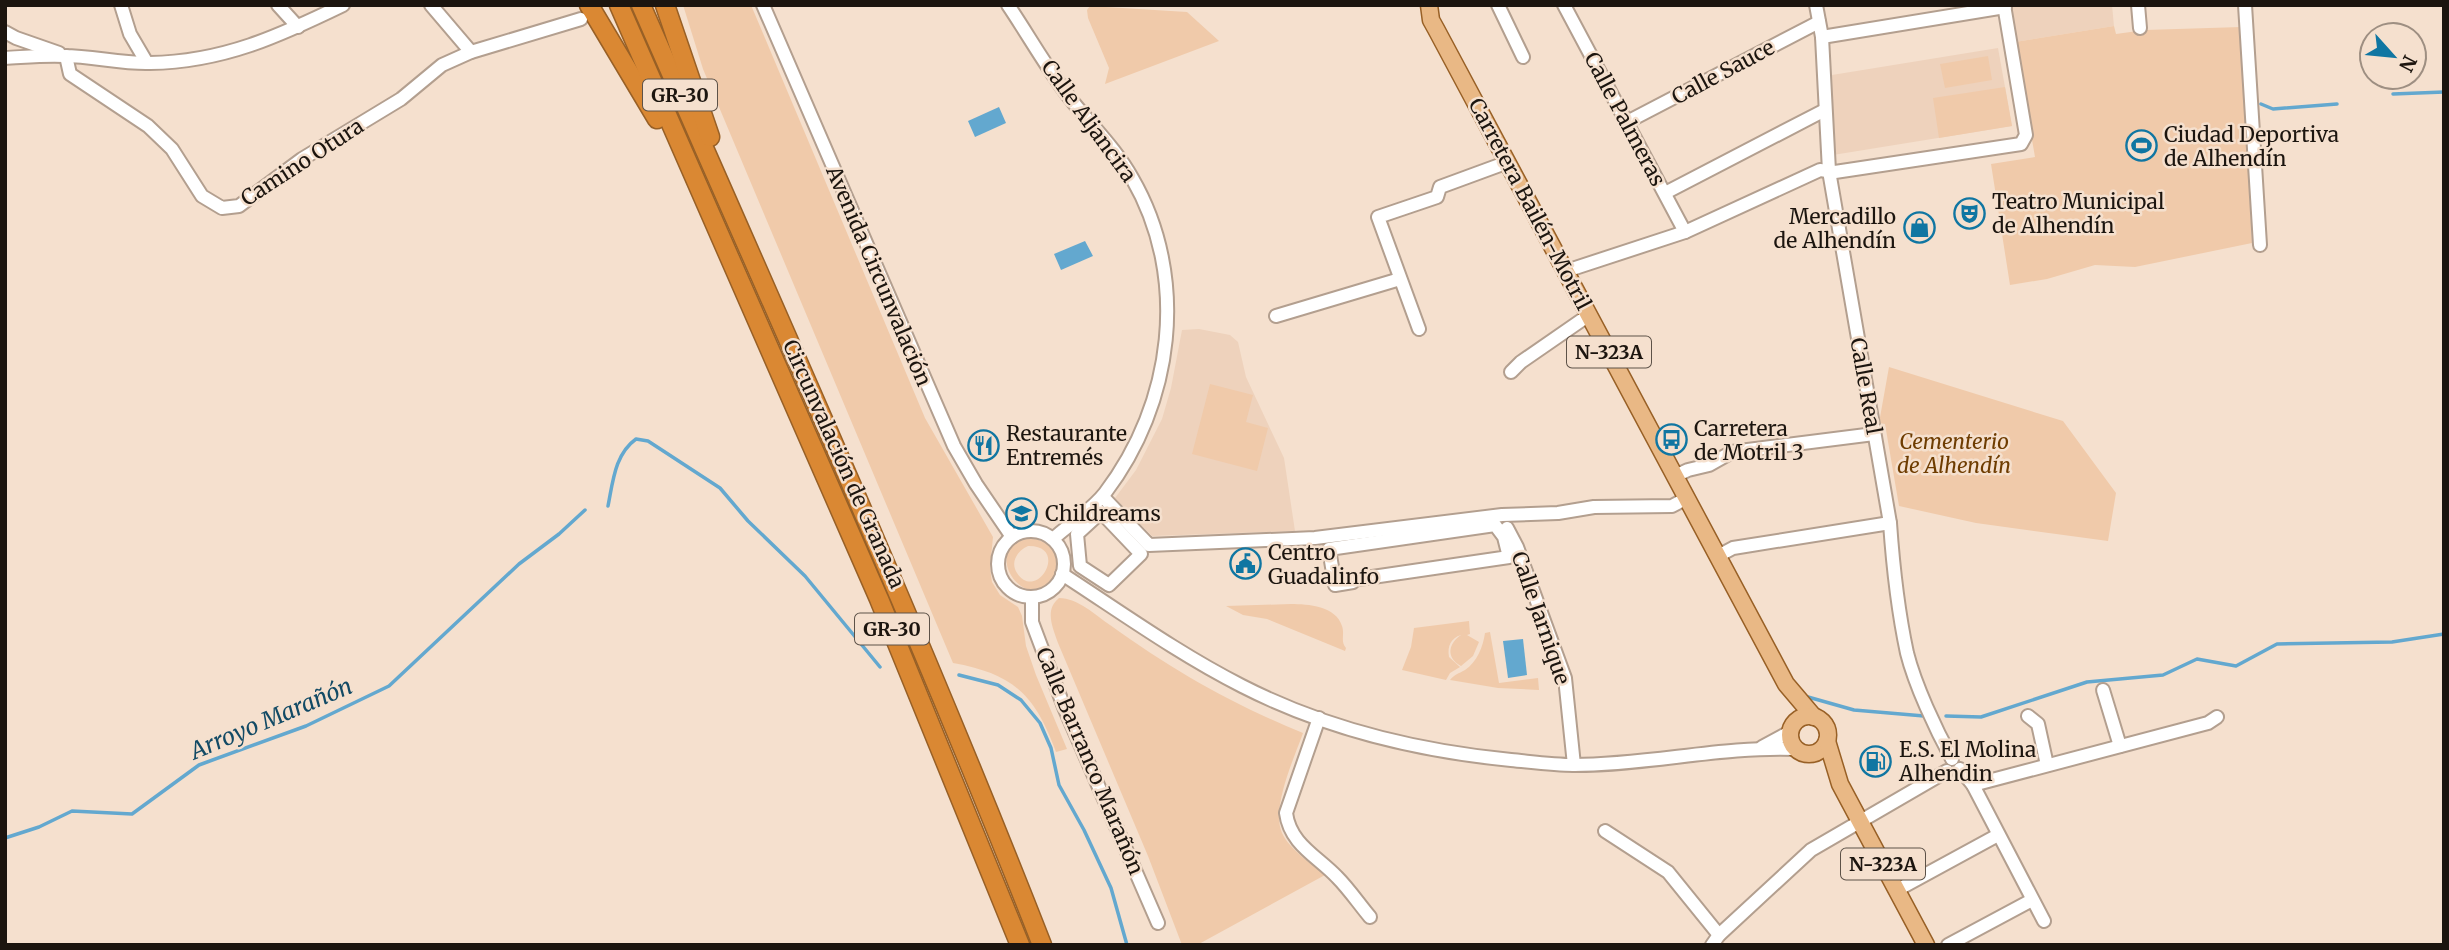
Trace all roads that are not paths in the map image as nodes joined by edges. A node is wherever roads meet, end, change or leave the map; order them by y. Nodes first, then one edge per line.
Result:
1 (121, 5) edge
2 (278, 5) edge
3 (344, 5) edge
4 (430, 5) edge
5 (619, 5) edge
6 (641, 5) edge
7 (665, 5) edge
8 (763, 5) edge
9 (1008, 5) edge
10 (1498, 5) edge
11 (1564, 5) edge
12 (1816, 5) edge
13 (2137, 5) edge
14 (2245, 5) edge
15 (2005, 6) edge
16 (1424, 9) edge
17 (585, 12) edge
18 (1819, 22) junction
19 (298, 27) junction
20 (2140, 27) dead end
21 (5, 32) edge
22 (1822, 37) junction
23 (471, 52) junction
24 (66, 56) junction
25 (1523, 57) dead end
26 (5, 58) edge
27 (147, 63) junction
28 (1825, 110) junction
29 (1627, 122) junction
30 (1507, 162) junction
31 (1829, 171) junction
32 (692, 172) junction
33 (719, 185) junction
34 (1665, 193) junction
35 (1685, 232) junction
36 (2260, 244) dead end
37 (1566, 271) junction
38 (1400, 279) junction
39 (1589, 315) junction
40 (1276, 316) dead end
41 (1419, 329) dead end
42 (1511, 372) dead end
43 (1874, 434) junction
44 (1675, 476) junction
45 (1103, 496) junction
46 (1687, 498) junction
47 (1502, 515) junction
48 (1890, 523) junction
49 (1012, 537) junction
50 (1053, 539) junction
51 (1718, 556) junction
52 (1509, 557) joint
53 (1080, 566) joint
54 (1062, 574) junction
55 (1032, 597) junction
56 (1786, 684) junction
57 (2103, 690) dead end
58 (2028, 716) dead end
59 (1814, 717) junction
60 (1319, 718) junction
61 (2217, 718) dead end
62 (1793, 728) junction
63 (1827, 741) junction
64 (2120, 746) junction
65 (1761, 748) junction
66 (1803, 752) junction
67 (1574, 765) junction
68 (2047, 765) junction
69 (1953, 766) junction
70 (1840, 784) junction
71 (1973, 785) junction
72 (1859, 821) junction
73 (1605, 831) dead end
74 (1998, 835) junction
75 (1897, 890) junction
76 (2032, 900) junction
77 (1370, 917) dead end
78 (2044, 921) dead end
79 (1158, 923) dead end
80 (1715, 940) edge
81 (1020, 945) edge
82 (1042, 945) edge
83 (1926, 945) edge
84 (1948, 945) edge

1 - 27 street
2 - 19 street
3 - 19 street
4 - 23 street
5 - 32 highway, Circunvalación de Granada / GR-30
6 - 33 highway, Circunvalación de Granada / GR-30
7 - 33 highway
8 - 49 street, Avenida Circunvalación
9 - 45 street, Calle Aljancira
10 - 25 street
11 - 29 street, Calle Palmeras
12 - 18 street, Calle Real
13 - 20 street
14 - 36 street
15 - 22 street
15 - 31 street
16 - 30 main road, Carretera Bailén-Motril / N-323A
17 - 23 street, Camino Otura
17 - 32 highway
18 - 22 street, Calle Real
18 - 29 street, Calle Sauce
19 - 27 street
21 - 24 street
22 - 28 street, Calle Real
23 - 24 street, Camino Otura
24 - 26 street
24 - 27 street
28 - 31 street, Calle Real
28 - 34 street
29 - 34 street, Calle Palmeras
30 - 37 main road, Carretera Bailén-Motril / N-323A
30 - 38 street
31 - 35 street
31 - 43 street, Calle Real
32 - 81 highway, Circunvalación de Granada / GR-30
33 - 82 highway, Circunvalación de Granada / GR-30
34 - 35 street, Calle Palmeras
35 - 37 street
37 - 39 main road, Carretera Bailén-Motril / N-323A
38 - 40 street
38 - 41 street
39 - 42 street
39 - 44 main road, Carretera Bailén-Motril / N-323A
43 - 44 street
43 - 48 street, Calle Real
44 - 46 main road, Carretera Bailén-Motril / N-323A
45 - 47 street
45 - 50 street, Calle Aljancira
46 - 47 street
46 - 51 main road, Carretera Bailén-Motril / N-323A
47 - 67 street, Calle Jarnique
48 - 51 street
48 - 69 street, Calle Real
49 - 50 street
49 - 55 street
50 - 54 street
51 - 56 main road, Carretera Bailén-Motril / N-323A
52 - 52 street
53 - 53 street
54 - 55 street
54 - 60 street
55 - 79 street, Calle Barranco Marañón
56 - 59 main road, Carretera Bailén-Motril / N-323A
56 - 62 main road, Carretera Bailén-Motril / N-323A
57 - 64 street
58 - 68 street
59 - 62 main road
59 - 63 main road, N-323A
60 - 67 street
60 - 77 street
61 - 64 street
62 - 65 street
62 - 66 main road, N-323A
63 - 66 main road
63 - 70 main road, N-323A
64 - 68 street
65 - 66 street
65 - 67 street
66 - 70 main road, N-323A
68 - 71 street
69 - 71 street, Calle Real
69 - 72 street
70 - 72 main road, N-323A
71 - 74 street, Calle Real
72 - 75 main road, N-323A
72 - 80 street
73 - 80 street
74 - 75 street
74 - 76 street, Calle Real
75 - 83 main road, N-323A
76 - 78 street, Calle Real
76 - 84 street

